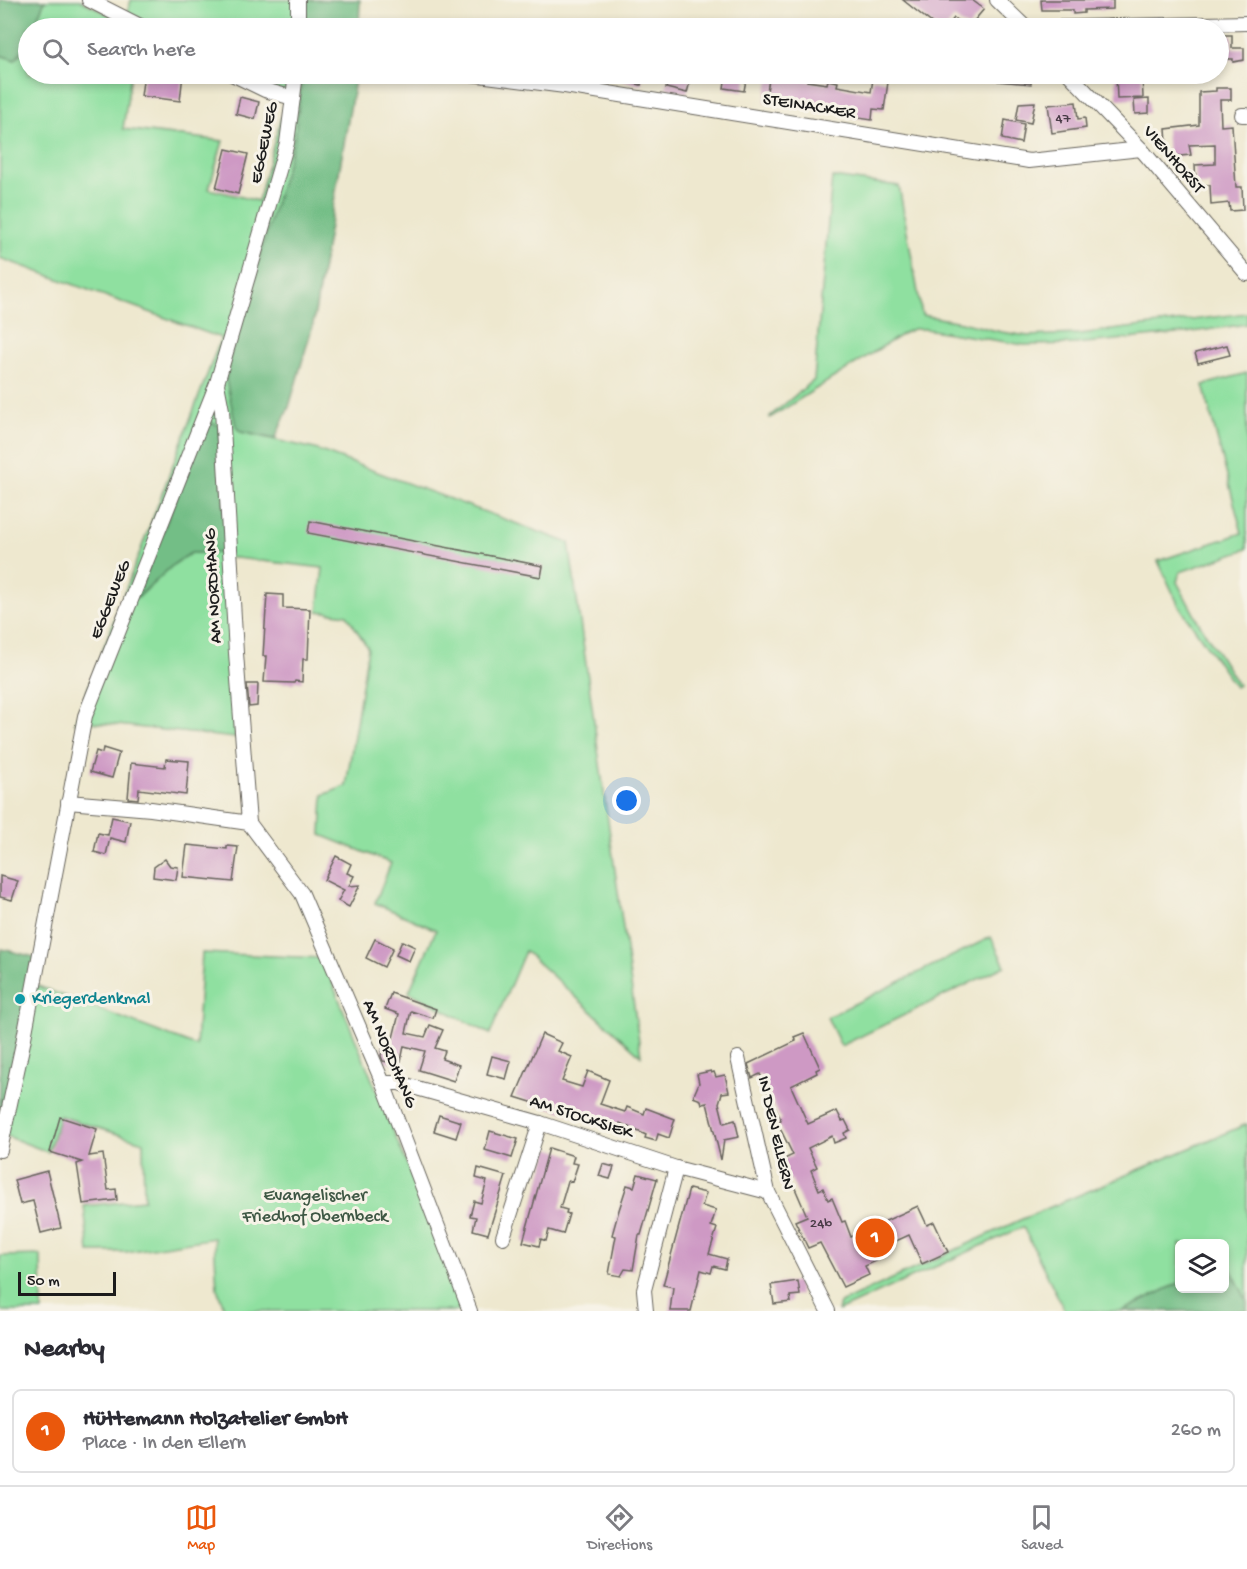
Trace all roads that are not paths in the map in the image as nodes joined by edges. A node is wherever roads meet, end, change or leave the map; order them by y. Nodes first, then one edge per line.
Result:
1 (89, 0) edge
2 (298, 0) edge
3 (997, 0) edge
4 (124, 18) edge
5 (298, 18) edge
6 (1016, 18) edge
7 (1229, 23) edge
8 (1247, 23) edge
9 (253, 84) edge
10 (295, 84) edge
11 (549, 84) edge
12 (1079, 84) edge
13 (293, 98) junction
14 (1141, 149) junction
15 (1247, 274) edge
16 (217, 383) junction
17 (68, 802) junction
18 (249, 823) junction
19 (738, 1058) dead end
20 (383, 1083) junction
21 (540, 1123) junction
22 (0, 1150) edge
23 (676, 1168) junction
24 (768, 1192) junction
25 (503, 1237) dead end
26 (470, 1311) edge
27 (646, 1311) edge
28 (828, 1311) edge

1 - 4 street
2 - 5 street
3 - 6 street
7 - 8 street
9 - 13 street
10 - 13 street, EGGEWEG
11 - 14 street, STEINACKER
12 - 14 street, VIENHORST
13 - 16 street, EGGEWEG
14 - 15 street, VIENHORST
16 - 17 street, EGGEWEG
16 - 18 street, AM NORDHANG
17 - 18 street
17 - 22 street, EGGEWEG
18 - 20 street, AM NORDHANG
19 - 24 street, IN DEN ELLERN
20 - 21 street, AM STOCKSIEK
20 - 26 street, AM NORDHANG
21 - 23 street, AM STOCKSIEK
21 - 25 street
23 - 24 street, AM STOCKSIEK
23 - 27 street
24 - 28 street, IN DEN ELLERN

